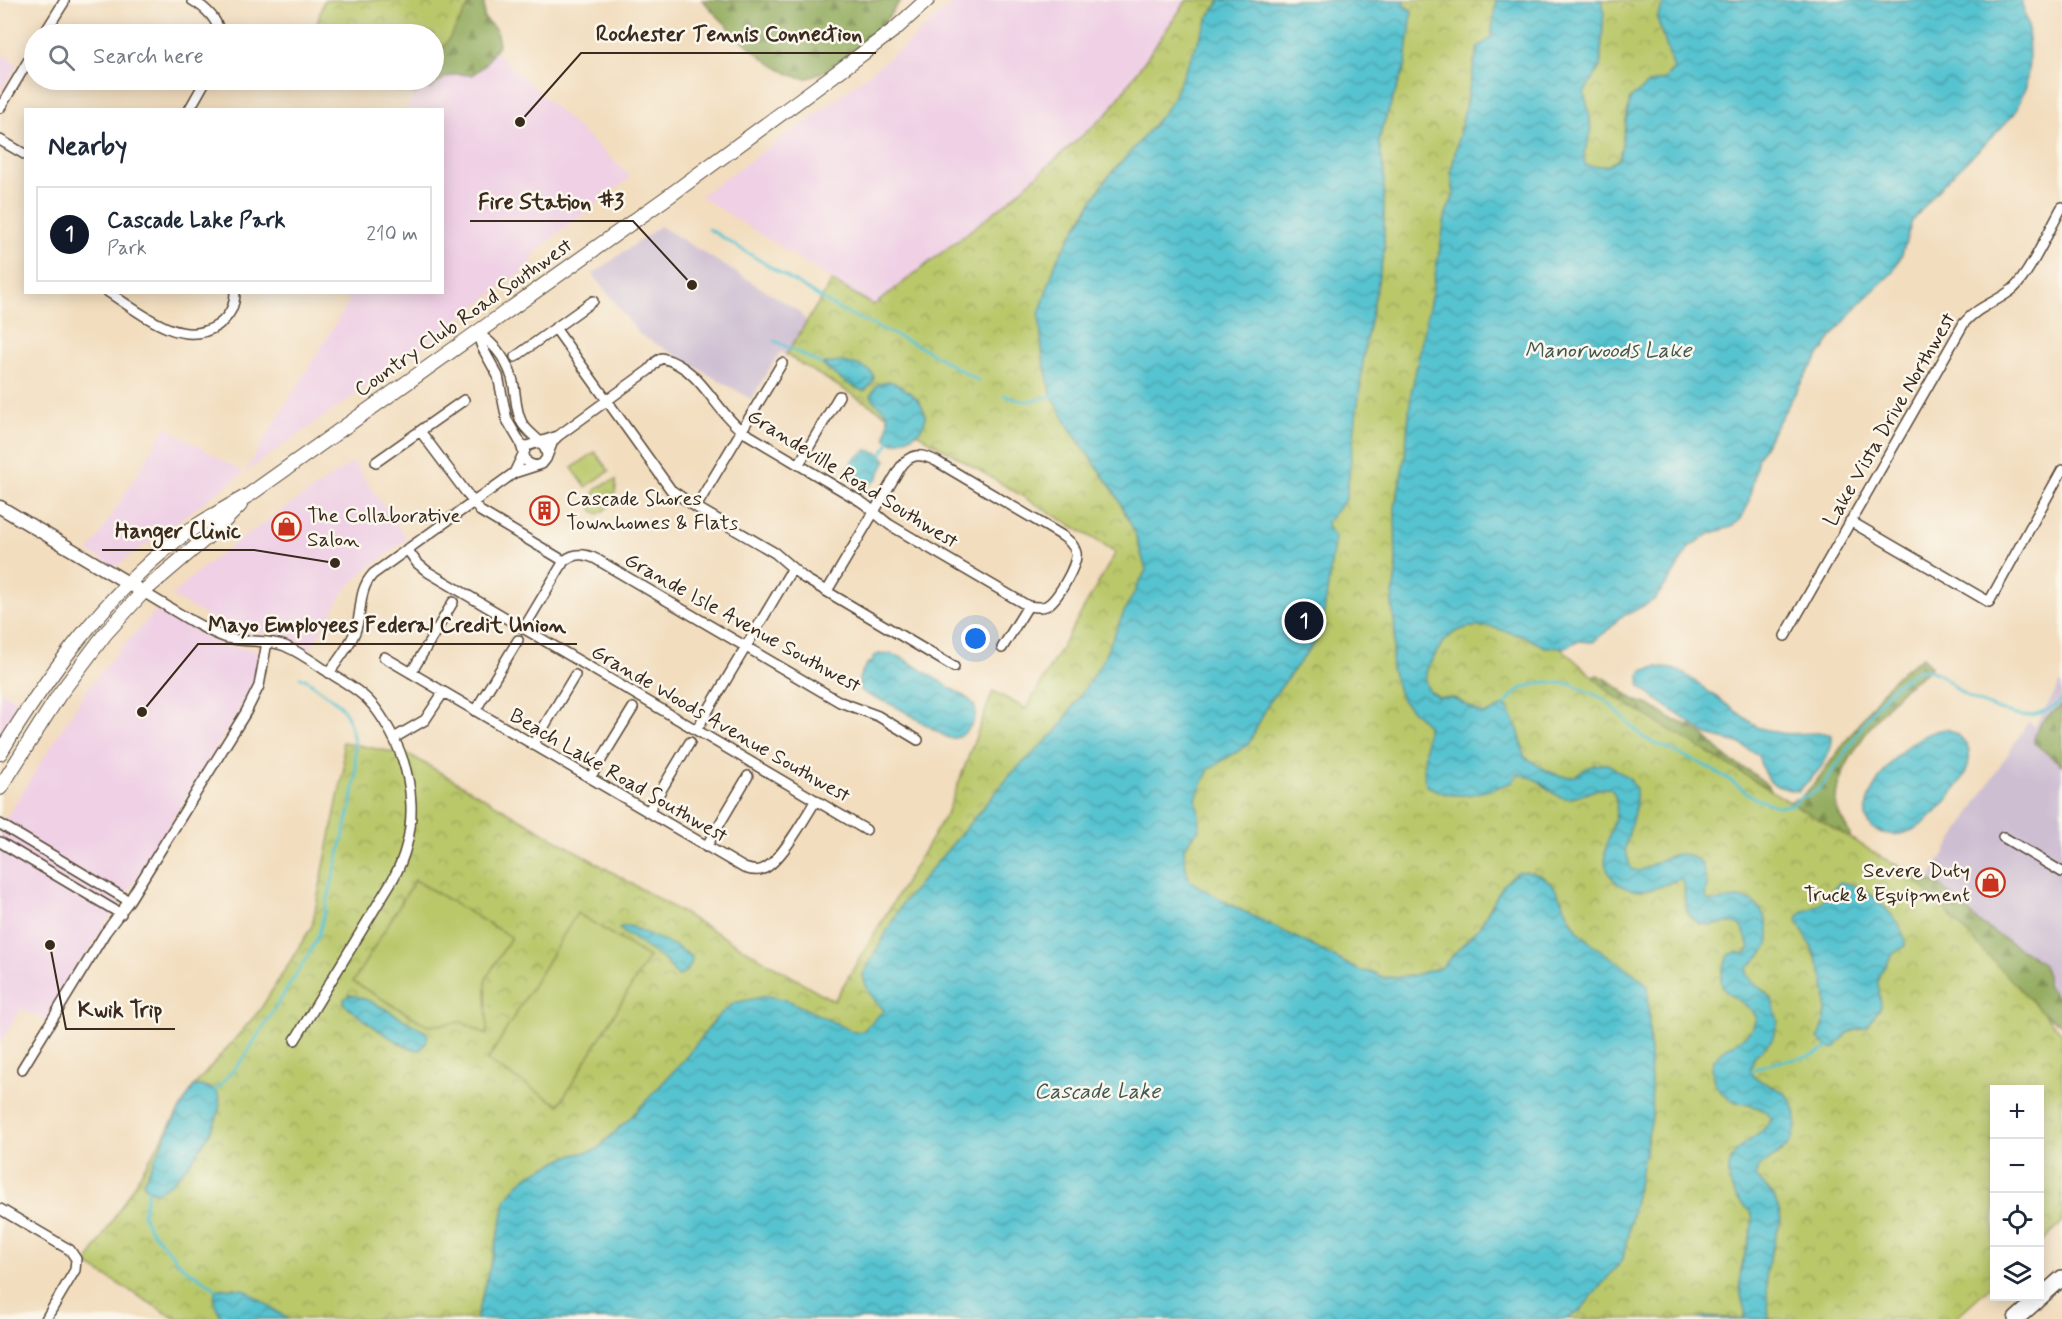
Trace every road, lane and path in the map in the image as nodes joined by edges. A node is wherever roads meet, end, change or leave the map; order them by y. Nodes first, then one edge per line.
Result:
1 (192, 0) edge
2 (927, 0) edge
3 (64, 2) dead end
4 (50, 24) edge
5 (216, 24) edge
6 (24, 68) edge
7 (200, 90) edge
8 (0, 108) edge
9 (190, 108) edge
10 (0, 140) edge
11 (24, 154) edge
12 (2062, 207) edge
13 (111, 294) edge
14 (236, 294) edge
15 (593, 301) dead end
16 (555, 328) junction
17 (477, 333) junction
18 (515, 357) dead end
19 (782, 363) dead end
20 (515, 396) junction
21 (840, 396) dead end
22 (502, 398) junction
23 (464, 400) dead end
24 (606, 401) junction
25 (420, 431) junction
26 (742, 431) junction
27 (558, 436) junction
28 (540, 443) junction
29 (524, 455) junction
30 (547, 457) junction
31 (376, 462) dead end
32 (799, 464) junction
33 (536, 466) junction
34 (2062, 470) edge
35 (514, 473) junction
36 (249, 495) junction
37 (473, 503) junction
38 (0, 507) edge
39 (696, 507) junction
40 (874, 512) junction
41 (1850, 521) junction
42 (407, 549) junction
43 (564, 561) junction
44 (792, 569) junction
45 (128, 583) junction
46 (827, 591) junction
47 (143, 592) junction
48 (453, 602) dead end
49 (1028, 606) junction
50 (524, 628) junction
51 (1785, 636) dead end
52 (518, 640) dead end
53 (267, 642) junction
54 (745, 647) junction
55 (1002, 648) dead end
56 (384, 657) dead end
57 (954, 667) dead end
58 (329, 673) junction
59 (411, 673) junction
60 (575, 675) dead end
61 (443, 693) junction
62 (633, 708) dead end
63 (475, 711) junction
64 (697, 729) junction
65 (394, 738) junction
66 (918, 740) dead end
67 (690, 742) dead end
68 (533, 745) junction
69 (0, 753) edge
70 (748, 776) dead end
71 (590, 778) junction
72 (0, 788) edge
73 (816, 800) junction
74 (648, 812) junction
75 (0, 824) edge
76 (866, 830) dead end
77 (2003, 837) dead end
78 (0, 842) edge
79 (706, 847) junction
80 (2062, 872) edge
81 (129, 901) junction
82 (121, 914) junction
83 (295, 1040) dead end
84 (22, 1069) dead end
85 (0, 1209) edge
86 (2062, 1278) edge
87 (46, 1319) edge
88 (2016, 1319) edge

1 - 5 street
2 - 17 main road, Country Club Road Southwest
3 - 4 street
6 - 8 street
7 - 9 street
10 - 11 street
12 - 41 street, Lake Vista Drive Northwest
13 - 14 street
15 - 16 street
16 - 18 street
16 - 24 street
17 - 20 street
17 - 22 street
17 - 36 main road, Country Club Road Southwest
19 - 26 street
20 - 22 street
20 - 28 street
21 - 32 street
22 - 29 street
23 - 25 street
24 - 26 street, Grandeville Road Southwest
24 - 27 street, Grandeville Road Southwest
24 - 39 street
25 - 31 street
25 - 37 street
26 - 32 street, Grandeville Road Southwest
26 - 39 street
27 - 28 street, Grandeville Road Southwest
27 - 30 street, Grandeville Road Southwest
28 - 29 street, Grandeville Road Southwest
28 - 30 street
29 - 33 street
29 - 35 street, Grandeville Road Southwest
30 - 33 street, Grandeville Road Southwest
32 - 40 street, Grandeville Road Southwest
33 - 35 street, Grandeville Road Southwest
34 - 41 street
35 - 37 street, Grandeville Road Southwest
36 - 45 main road
36 - 47 main road
37 - 42 street, Grandeville Road Southwest
37 - 43 street
38 - 45 street
39 - 44 street
40 - 46 street
40 - 49 street, Grandeville Road Southwest
40 - 49 street
41 - 51 street, Lake Vista Drive Northwest
42 - 50 street, Grande Woods Avenue Southwest
42 - 58 street, Grandeville Road Southwest
43 - 50 street
43 - 54 street, Grande Isle Avenue Southwest
44 - 46 street
44 - 54 street
45 - 47 street
45 - 69 main road
46 - 57 street
47 - 53 street
47 - 72 main road
48 - 59 street
49 - 55 street
50 - 64 street, Grande Woods Avenue Southwest
52 - 63 street
53 - 58 street
53 - 81 street
54 - 64 street
54 - 66 street, Grande Isle Avenue Southwest
56 - 59 street, Beach Lake Road Southwest
58 - 65 street
59 - 61 street, Beach Lake Road Southwest
60 - 68 street
61 - 63 street, Beach Lake Road Southwest
61 - 65 street
62 - 71 street
63 - 68 street, Beach Lake Road Southwest
64 - 73 street, Grande Woods Avenue Southwest
65 - 83 street
67 - 74 street
68 - 71 street, Beach Lake Road Southwest
70 - 79 street
71 - 74 street, Beach Lake Road Southwest
73 - 76 street, Grande Woods Avenue Southwest
73 - 79 street, Beach Lake Road Southwest
74 - 79 street, Beach Lake Road Southwest
75 - 81 street
77 - 80 street
78 - 82 street
81 - 82 street
82 - 84 street
85 - 87 street
86 - 88 highway

